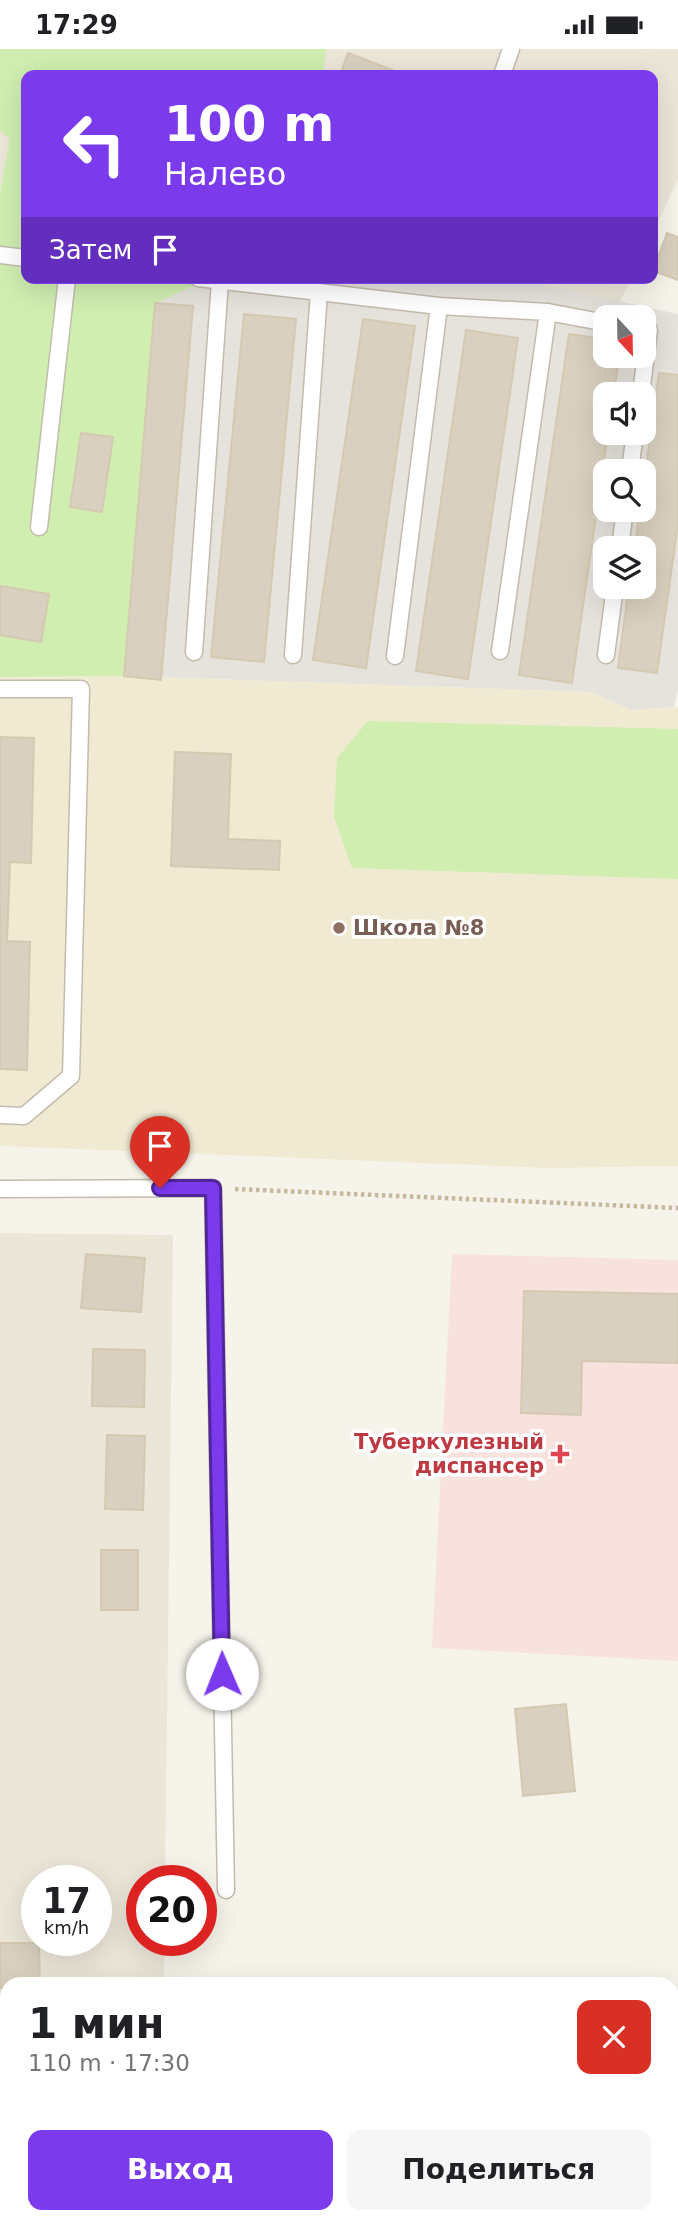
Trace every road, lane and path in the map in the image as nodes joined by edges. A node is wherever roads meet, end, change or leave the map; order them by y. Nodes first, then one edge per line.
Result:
1 (511, 49) edge
2 (504, 70) edge
3 (0, 255) edge
4 (21, 257) edge
5 (66, 284) edge
6 (220, 284) edge
7 (247, 284) edge
8 (319, 292) junction
9 (439, 306) junction
10 (548, 312) junction
11 (593, 321) edge
12 (39, 527) dead end
13 (613, 599) edge
14 (500, 651) dead end
15 (194, 652) dead end
16 (293, 655) dead end
17 (606, 655) dead end
18 (395, 656) dead end
19 (0, 689) edge
20 (0, 1115) edge
21 (213, 1188) junction
22 (0, 1189) edge
23 (678, 1208) edge
24 (226, 1890) dead end

1 - 2 lane
3 - 4 lane
5 - 12 lane
6 - 15 lane
7 - 8 lane
8 - 9 lane
8 - 16 lane
9 - 10 lane
9 - 18 lane
10 - 11 lane
10 - 14 lane
13 - 17 lane
19 - 20 lane
21 - 22 lane
21 - 23 path
21 - 24 lane

